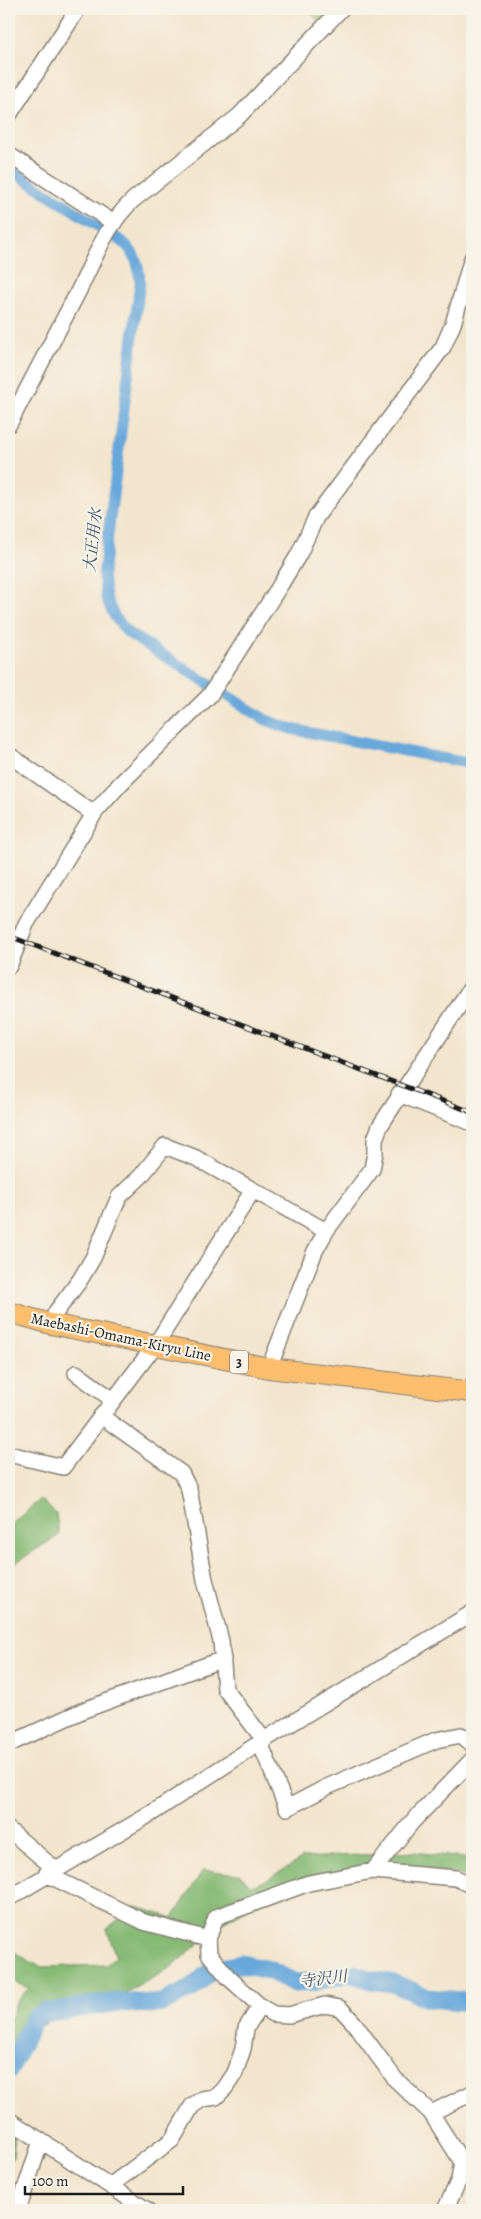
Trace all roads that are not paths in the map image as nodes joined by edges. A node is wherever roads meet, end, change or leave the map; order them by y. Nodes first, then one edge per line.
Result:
1 (78, 9) edge
2 (340, 9) edge
3 (9, 115) edge
4 (9, 155) edge
5 (113, 224) junction
6 (472, 258) edge
7 (9, 424) edge
8 (9, 755) edge
9 (96, 811) junction
10 (9, 966) edge
11 (472, 986) edge
12 (399, 1094) junction
13 (472, 1123) edge
14 (254, 1190) junction
15 (326, 1231) junction
16 (9, 1312) edge
17 (51, 1324) junction
18 (156, 1344) junction
19 (269, 1368) junction
20 (76, 1373) dead end
21 (472, 1392) edge
22 (113, 1400) junction
23 (101, 1416) junction
24 (9, 1454) edge
25 (472, 1613) edge
26 (223, 1659) junction
27 (262, 1741) junction
28 (9, 1744) edge
29 (472, 1744) edge
30 (472, 1760) edge
31 (9, 1830) edge
32 (373, 1871) junction
33 (50, 1872) junction
34 (472, 1886) edge
35 (9, 1898) edge
36 (208, 1939) junction
37 (260, 2006) junction
38 (472, 2093) edge
39 (431, 2113) junction
40 (9, 2120) edge
41 (41, 2141) junction
42 (111, 2185) junction
43 (128, 2206) edge
44 (18, 2210) edge
45 (148, 2210) edge
46 (445, 2210) edge

1 - 3 street
2 - 5 street
4 - 5 street
5 - 7 street
6 - 9 street
8 - 9 street
9 - 10 street
11 - 12 street
12 - 13 street
12 - 15 street
14 - 15 street
14 - 17 street
14 - 18 street
15 - 19 street
16 - 17 main road, Maebashi-Omama-Kiryu Line / 3
17 - 18 main road, Maebashi-Omama-Kiryu Line / 3
18 - 19 main road, Maebashi-Omama-Kiryu Line / 3
18 - 22 street
19 - 21 main road, Maebashi-Omama-Kiryu Line / 3
20 - 22 street
22 - 23 street
23 - 24 street
23 - 26 street
25 - 27 street
26 - 27 street
26 - 28 street
27 - 29 street
27 - 33 street
30 - 32 street
31 - 33 street
32 - 34 street
32 - 36 street
33 - 35 street
33 - 36 street
36 - 37 street
37 - 39 street
37 - 42 street
38 - 39 street
39 - 46 street
40 - 41 street
41 - 42 street
41 - 44 street
42 - 43 street
43 - 45 street

